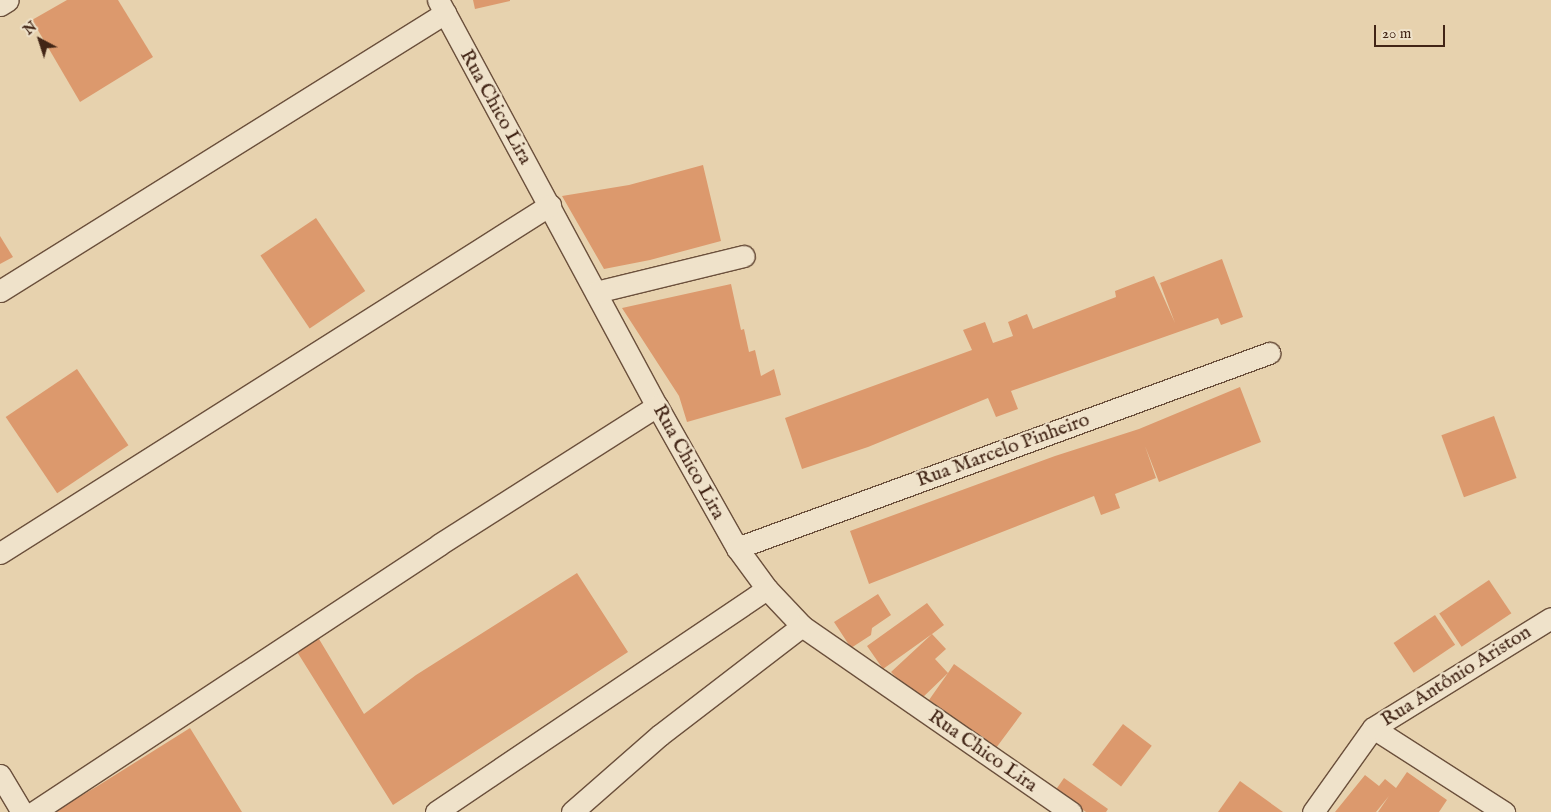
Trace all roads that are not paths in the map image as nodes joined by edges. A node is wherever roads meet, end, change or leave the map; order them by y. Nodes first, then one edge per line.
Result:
1 (8, 0) edge
2 (0, 5) edge
3 (441, 7) edge
4 (550, 205) junction
5 (744, 256) dead end
6 (0, 292) edge
7 (596, 292) junction
8 (1269, 353) dead end
9 (657, 406) junction
10 (737, 548) junction
11 (0, 553) edge
12 (766, 589) junction
13 (1551, 618) edge
14 (802, 626) junction
15 (1373, 728) junction
16 (0, 775) edge
17 (22, 812) edge
18 (34, 812) edge
19 (436, 812) edge
20 (572, 812) edge
21 (1070, 812) edge
22 (1313, 812) edge
23 (1504, 812) edge

1 - 2 street
3 - 4 street, Rua Chico Lira
3 - 6 street
4 - 7 street, Rua Chico Lira
4 - 11 street
5 - 7 street
7 - 9 street, Rua Chico Lira
8 - 10 street, Rua Marcelo Pinheiro
9 - 10 street, Rua Chico Lira
9 - 18 street
10 - 12 street, Rua Chico Lira
12 - 14 street, Rua Chico Lira
12 - 19 street
13 - 15 street, Rua Antônio Ariston
14 - 20 street
14 - 21 street, Rua Chico Lira
15 - 22 street, Rua Antônio Ariston
15 - 23 street
16 - 17 street

